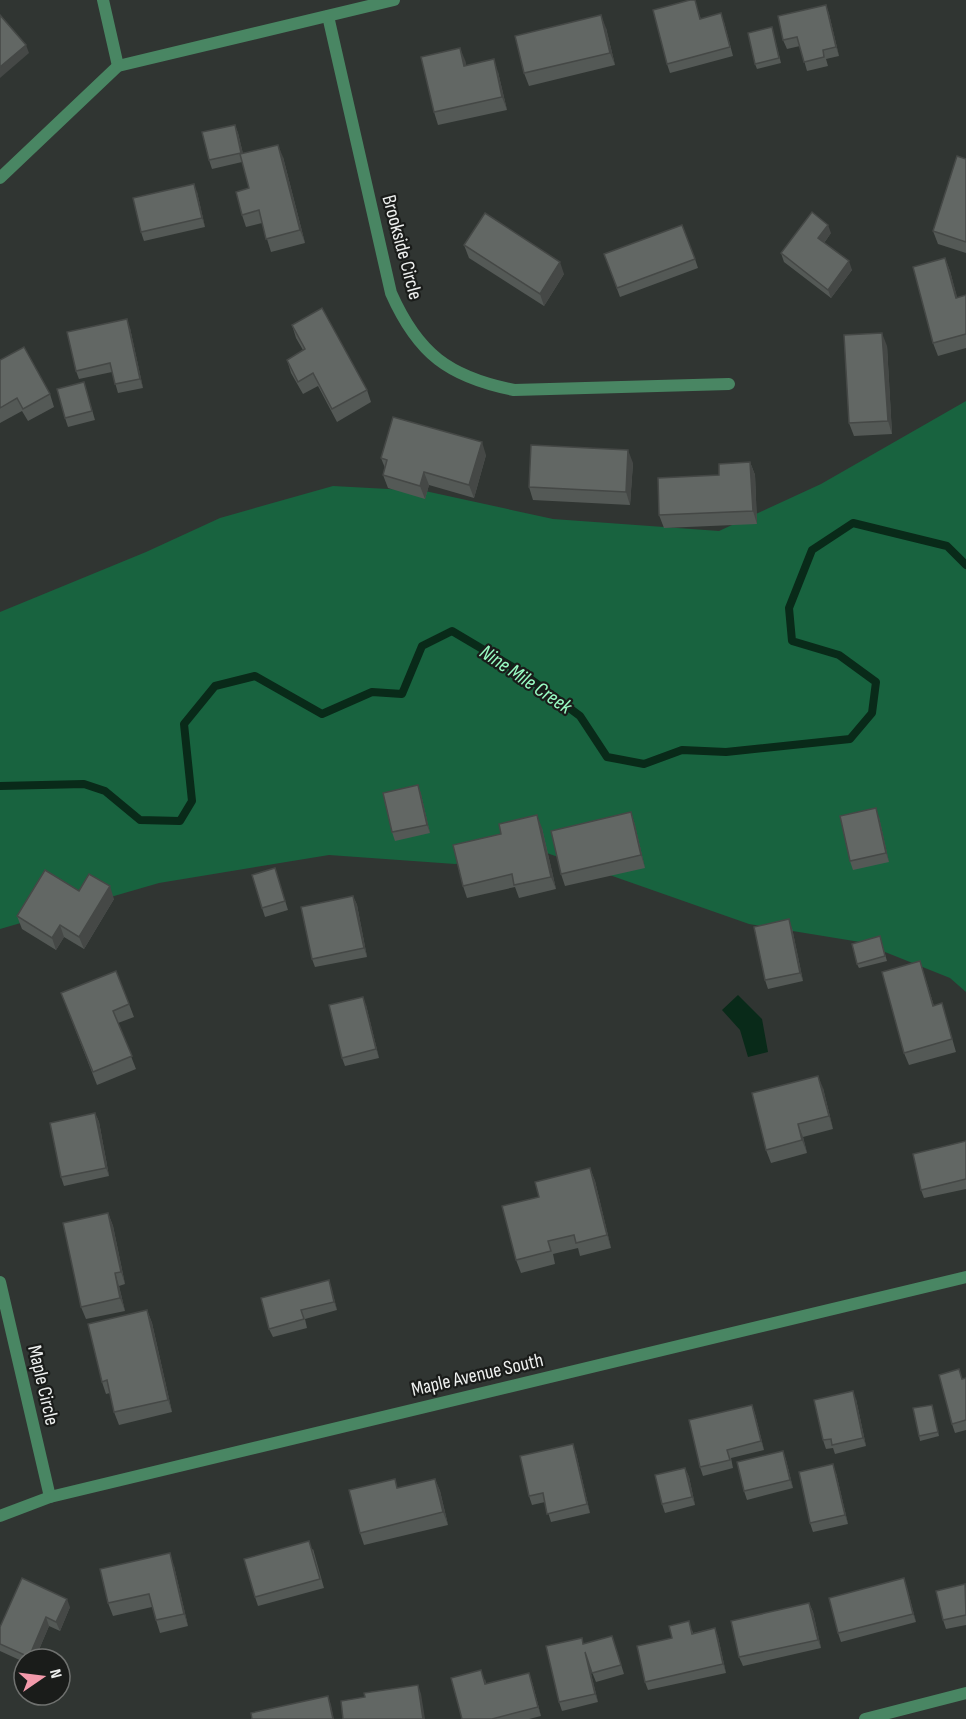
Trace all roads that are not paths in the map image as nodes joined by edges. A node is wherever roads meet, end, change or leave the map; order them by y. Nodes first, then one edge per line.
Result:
1 (103, 0) edge
2 (394, 0) edge
3 (328, 16) junction
4 (118, 66) junction
5 (0, 178) edge
6 (729, 384) dead end
7 (966, 1277) edge
8 (0, 1282) edge
9 (50, 1497) junction
10 (0, 1515) edge
11 (966, 1693) edge
12 (864, 1719) edge

1 - 4 street
2 - 3 street
3 - 4 street
3 - 6 street, Brookside Circle
4 - 5 street
7 - 9 street, Maple Avenue South
8 - 9 street, Maple Circle
9 - 10 street, Maple Avenue South
11 - 12 street

